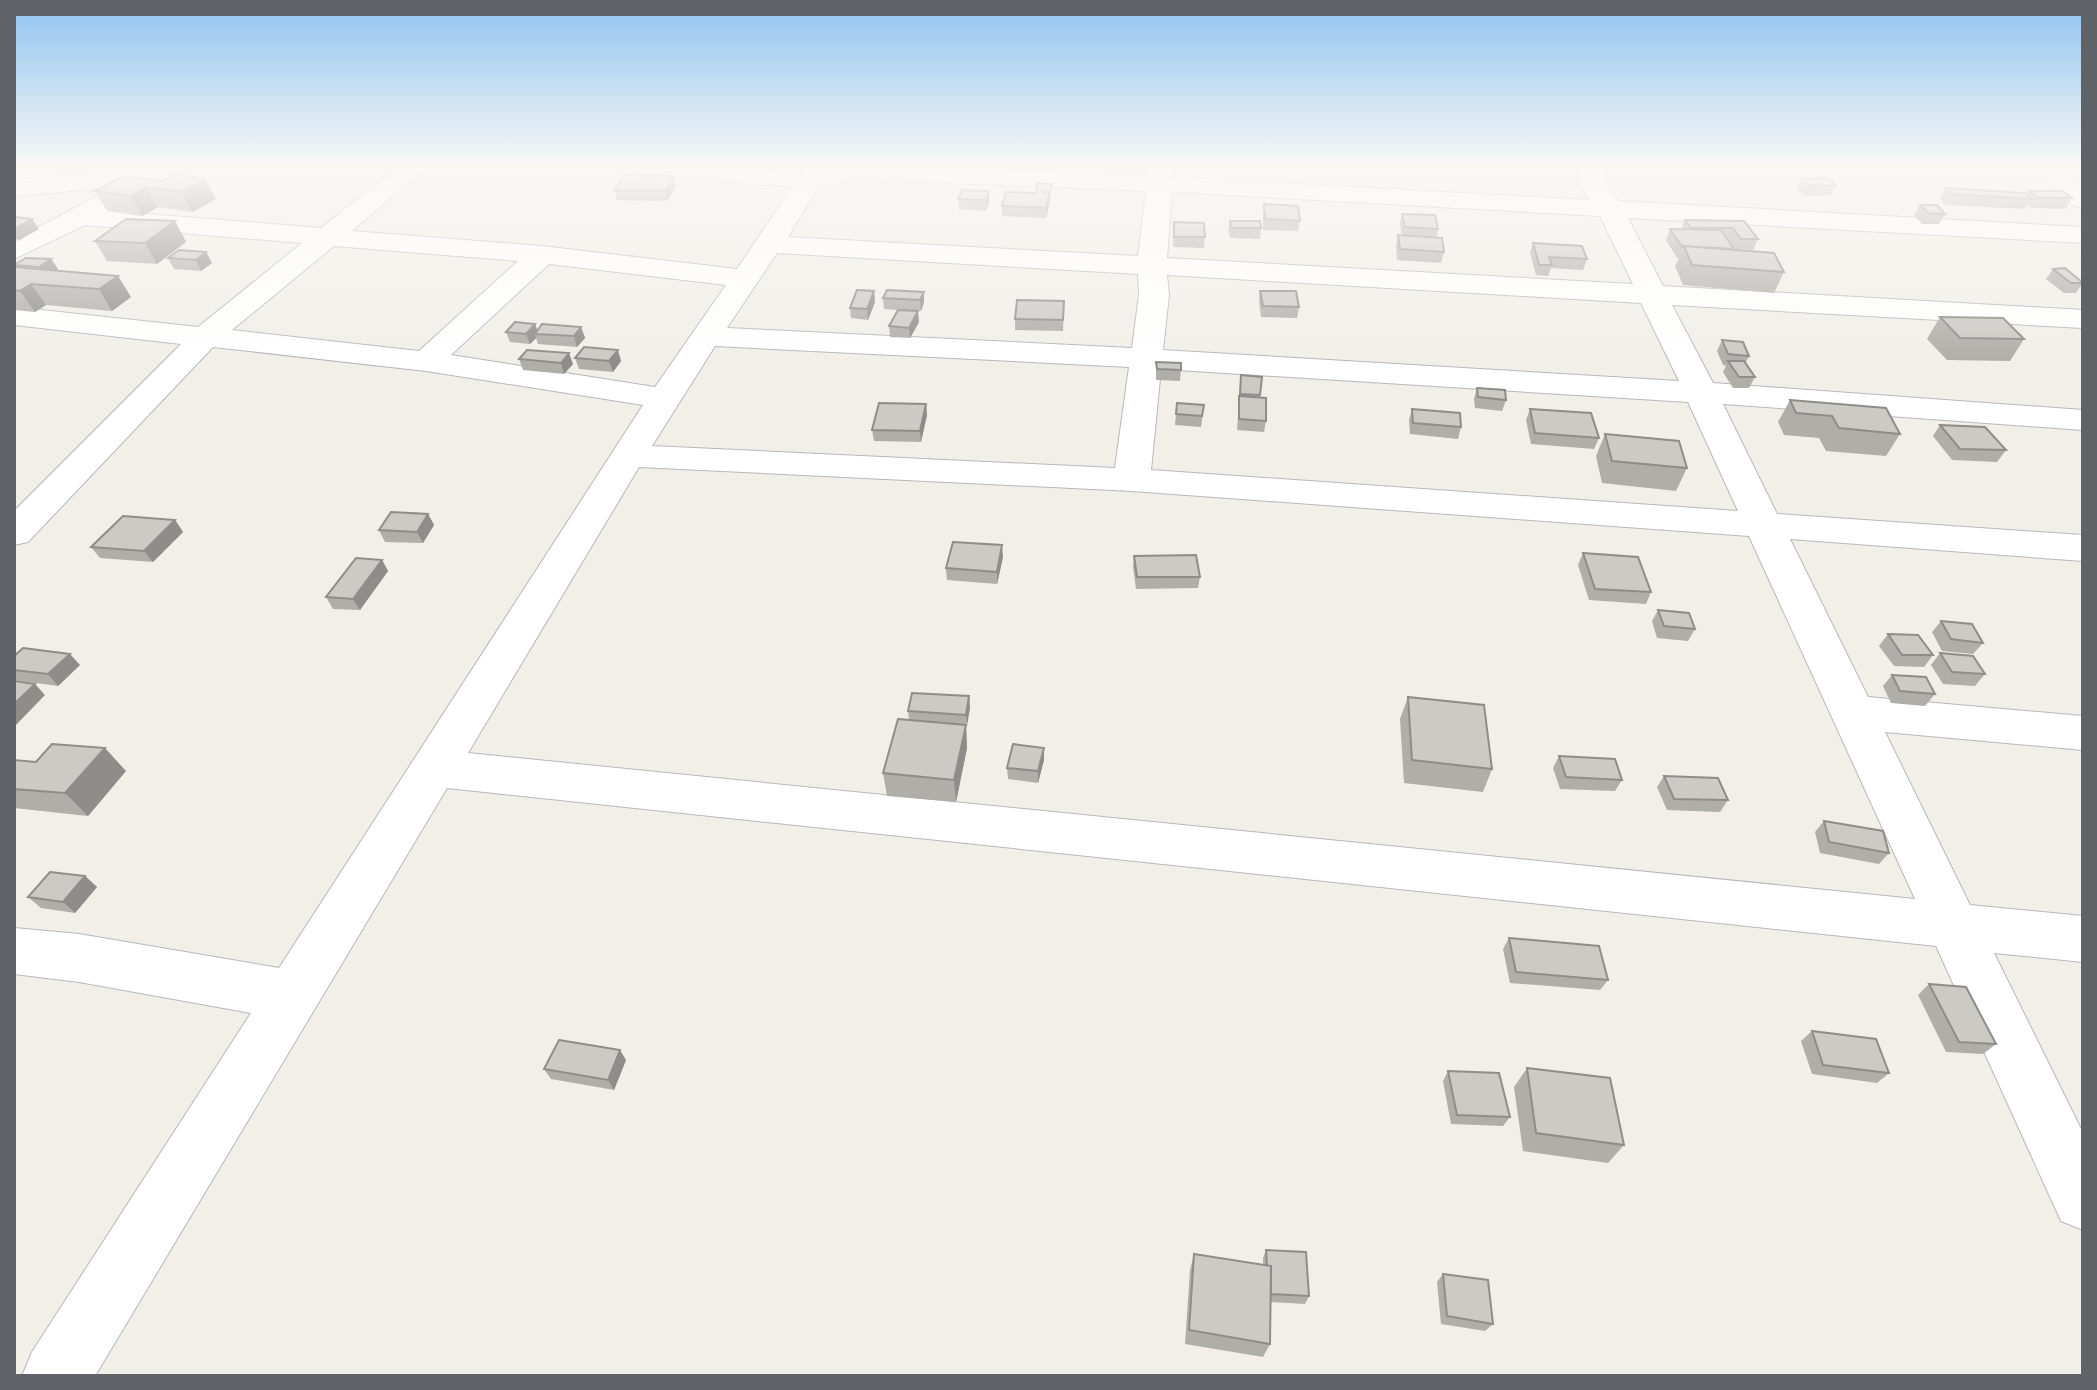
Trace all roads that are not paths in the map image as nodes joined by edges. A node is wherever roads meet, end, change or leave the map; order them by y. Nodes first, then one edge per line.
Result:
1 (49, 232) edge
2 (275, 232) edge
3 (331, 232) edge
4 (775, 232) edge
5 (1155, 232) edge
6 (1621, 232) edge
7 (2021, 232) edge
8 (2083, 235) edge
9 (326, 236) junction
10 (14, 251) edge
11 (542, 255) junction
12 (756, 262) junction
13 (1152, 264) junction
14 (1653, 296) junction
15 (14, 316) edge
16 (2083, 319) edge
17 (206, 336) junction
18 (706, 336) junction
19 (1146, 356) junction
20 (426, 361) junction
21 (1700, 391) junction
22 (664, 398) junction
23 (2083, 420) edge
24 (631, 456) junction
25 (1132, 480) junction
26 (1762, 523) junction
27 (14, 533) edge
28 (2083, 548) edge
29 (1852, 712) junction
30 (2083, 733) edge
31 (433, 768) junction
32 (1954, 925) junction
33 (2083, 939) edge
34 (14, 951) edge
35 (291, 995) junction
36 (2083, 1199) edge
37 (56, 1376) edge

1 - 10 street
2 - 9 street
3 - 9 street
4 - 12 street
5 - 13 street
6 - 14 street
7 - 8 street
9 - 11 street
9 - 17 street
11 - 12 street
11 - 20 street
12 - 13 street
12 - 18 street
13 - 14 street
13 - 19 street
14 - 16 street
14 - 21 street
15 - 17 street
17 - 20 street
17 - 27 street
18 - 19 street
18 - 22 street
19 - 21 street
19 - 25 street
20 - 22 street
21 - 23 street
21 - 26 street
22 - 24 street
24 - 25 street
24 - 31 street
25 - 26 street
26 - 28 street
26 - 29 street
29 - 30 street
29 - 32 street
31 - 32 street
31 - 35 street
32 - 33 street
32 - 36 street
34 - 35 street
35 - 37 street

